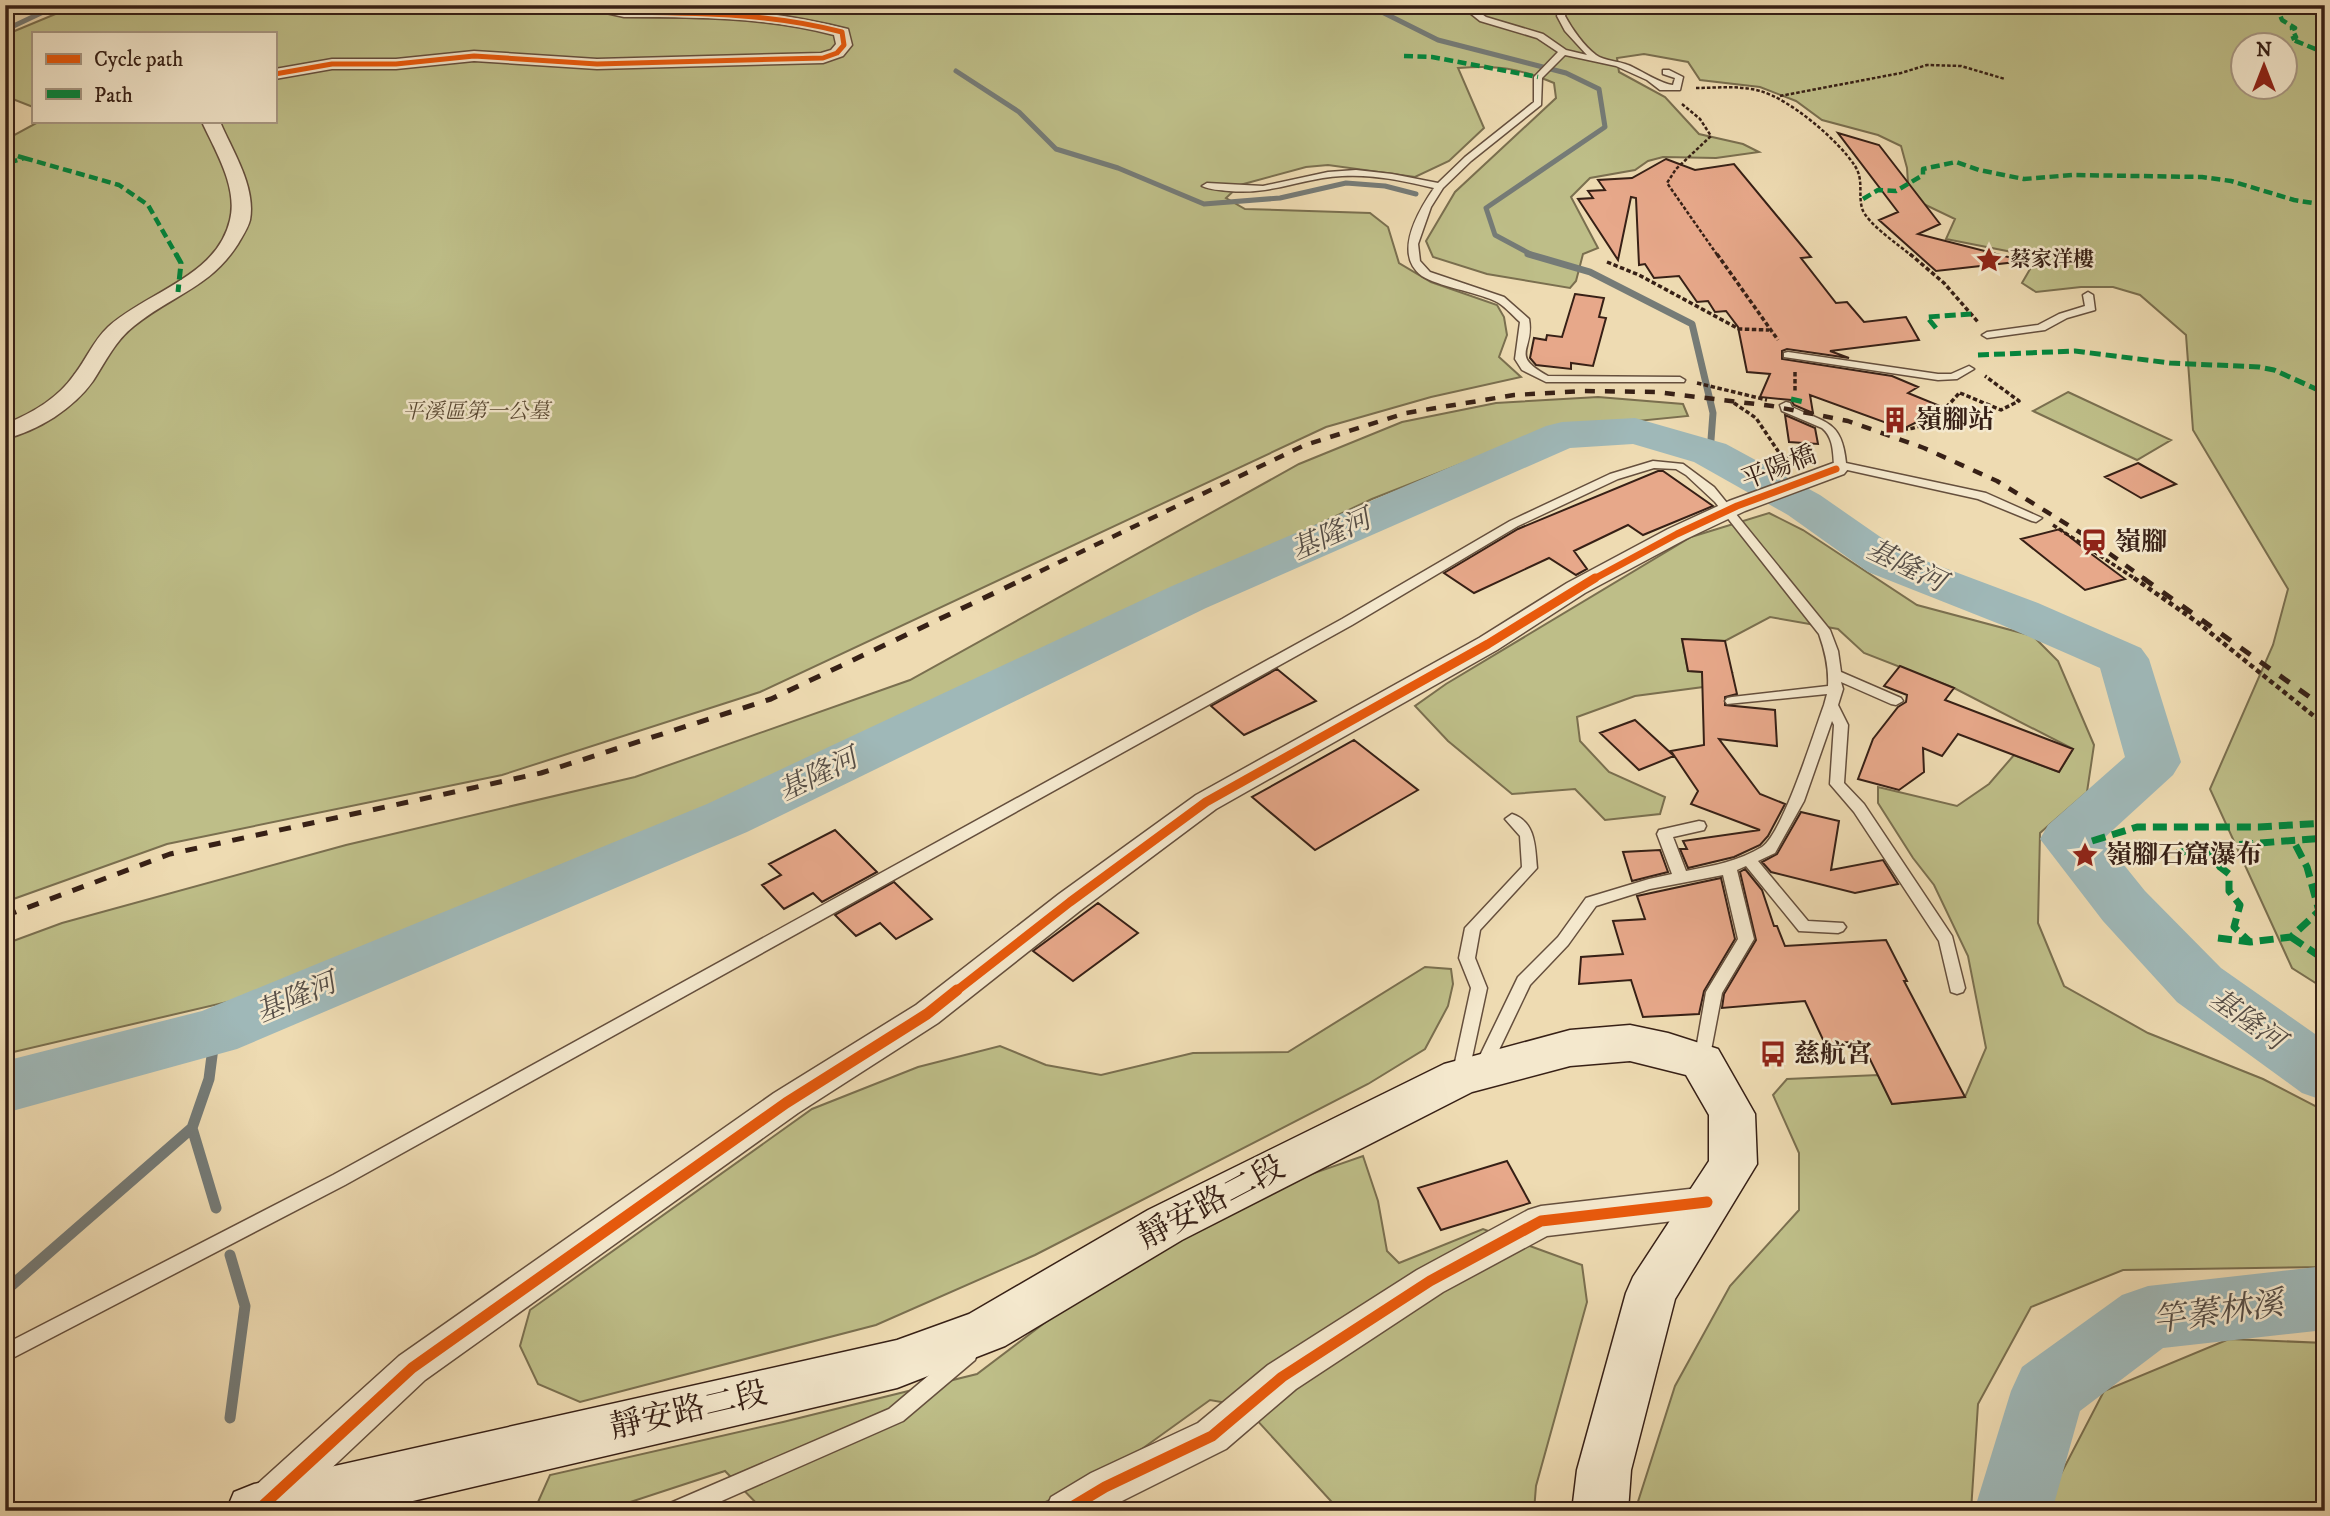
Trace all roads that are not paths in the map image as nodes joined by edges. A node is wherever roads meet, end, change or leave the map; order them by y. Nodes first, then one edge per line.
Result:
1 (607, 5) edge
2 (1464, 5) edge
3 (1564, 5) edge
4 (1563, 52) junction
5 (1595, 59) junction
6 (1666, 72) dead end
7 (276, 74) edge
8 (213, 122) edge
9 (1207, 186) dead end
10 (1440, 186) junction
11 (2088, 295) dead end
12 (1987, 335) road end
13 (1788, 355) road end
14 (1969, 369) road end
15 (1680, 380) road end
16 (1782, 404) road end
17 (5, 432) edge
18 (1838, 467) junction
19 (1732, 508) junction
20 (2036, 518) road end
21 (1835, 682) junction
22 (1732, 701) dead end
23 (1896, 701) dead end
24 (1831, 705) junction
25 (1512, 819) dead end
26 (1699, 826) dead end
27 (1748, 859) junction
28 (1728, 868) junction
29 (1681, 878) junction
30 (1838, 927) dead end
31 (1957, 988) dead end
32 (1702, 1062) junction
33 (1470, 1074) junction
34 (1707, 1202) junction
35 (1020, 1310) junction
36 (5, 1354) edge
37 (257, 1510) edge
38 (675, 1511) edge
39 (1065, 1511) edge
40 (1600, 1511) edge

1 - 7 street
2 - 4 lane
3 - 5 lane
4 - 5 lane
4 - 10 lane
5 - 6 lane
8 - 17 street
9 - 10 lane
10 - 15 lane
11 - 12 lane
13 - 14 lane
16 - 18 lane
18 - 19 street, 平陽橋
18 - 20 lane
19 - 21 lane
19 - 36 lane
19 - 37 street, 平陽橋
21 - 22 lane
21 - 23 lane
21 - 24 lane
24 - 27 lane
24 - 31 lane
25 - 33 lane
26 - 29 lane
27 - 28 lane
27 - 30 lane
28 - 29 lane
28 - 32 lane
29 - 33 lane
32 - 33 main road, 靜安路二段
32 - 34 main road
33 - 35 main road, 靜安路二段
34 - 39 street
34 - 40 main road
35 - 37 main road, 靜安路二段
35 - 38 lane

